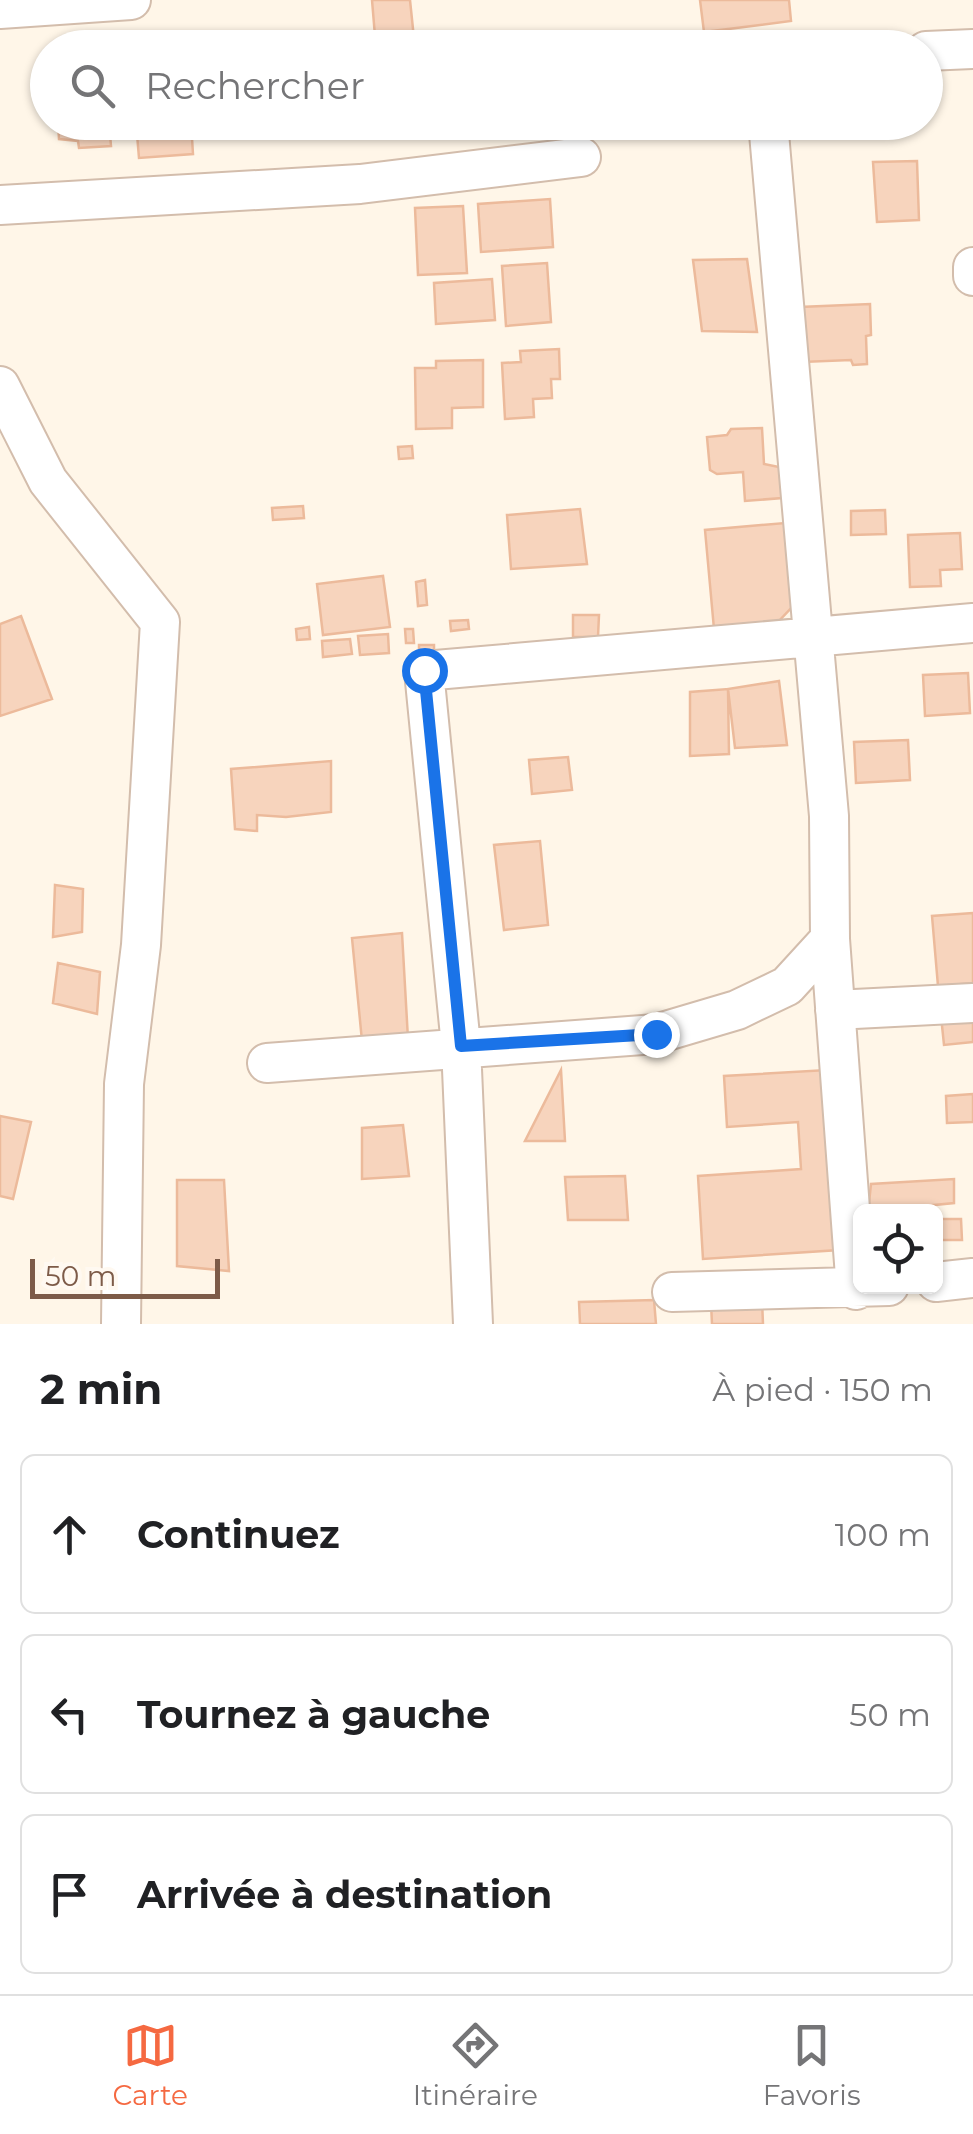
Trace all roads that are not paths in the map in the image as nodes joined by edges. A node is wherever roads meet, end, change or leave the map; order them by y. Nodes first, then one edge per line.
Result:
1 (131, 0) edge
2 (0, 9) edge
3 (973, 50) edge
4 (943, 51) edge
5 (973, 58) edge
6 (770, 140) edge
7 (581, 156) dead end
8 (0, 204) edge
9 (973, 267) edge
10 (973, 276) edge
11 (0, 386) edge
12 (973, 623) edge
13 (812, 638) junction
14 (830, 940) junction
15 (973, 1002) edge
16 (835, 1010) junction
17 (461, 1046) junction
18 (267, 1063) dead end
19 (862, 1204) edge
20 (973, 1278) edge
21 (943, 1281) edge
22 (853, 1288) edge
23 (672, 1292) dead end
24 (121, 1324) edge
25 (473, 1324) edge

1 - 2 street
3 - 4 street
3 - 5 street
6 - 13 street
7 - 8 street
9 - 10 street
11 - 24 street
12 - 13 street
13 - 14 street
13 - 17 street
14 - 16 street
14 - 17 street
15 - 16 street
16 - 19 street
17 - 18 street
17 - 25 street
20 - 21 street
22 - 23 street

